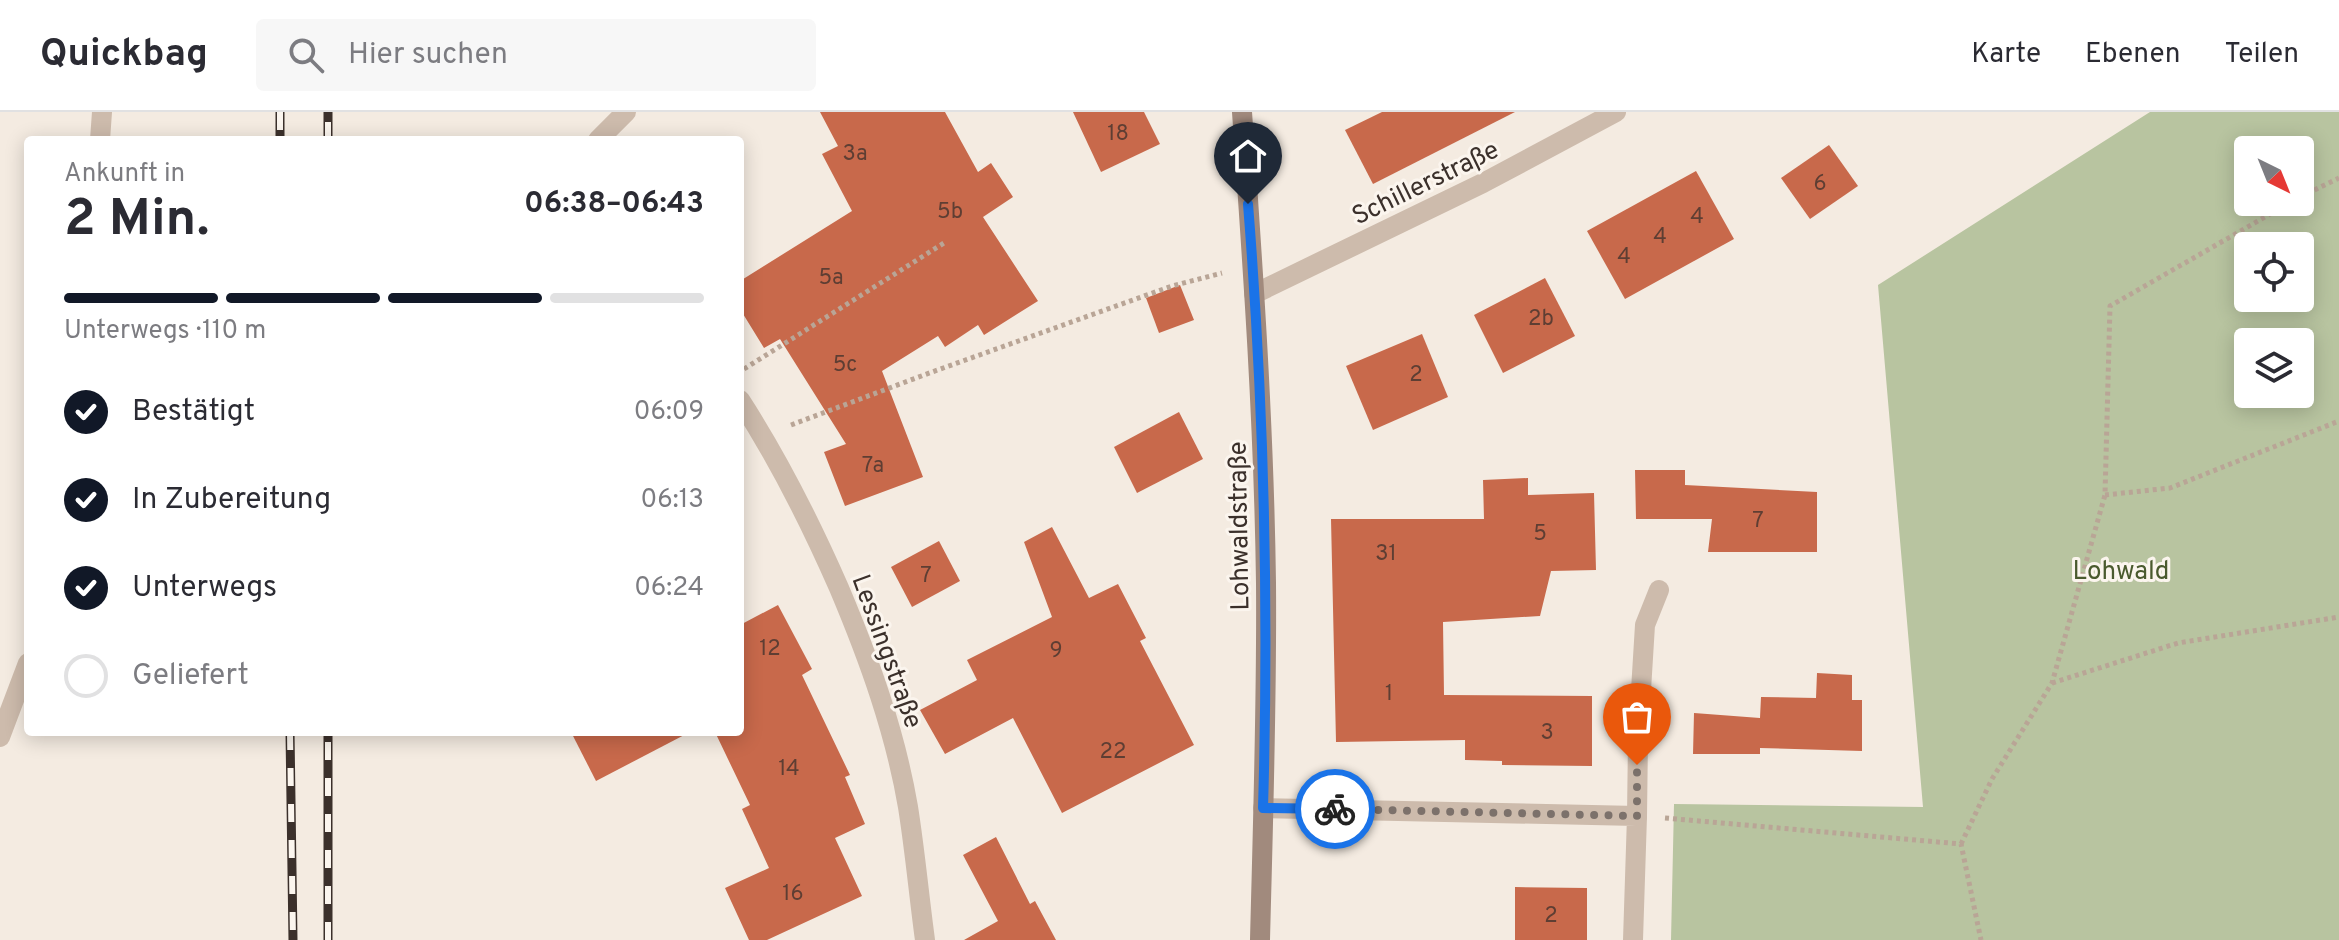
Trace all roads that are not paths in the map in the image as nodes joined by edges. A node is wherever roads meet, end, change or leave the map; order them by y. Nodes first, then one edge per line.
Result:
1 (102, 112) edge
2 (626, 112) edge
3 (1242, 112) edge
4 (1616, 112) edge
5 (100, 136) edge
6 (602, 136) edge
7 (1254, 294) junction
8 (744, 406) edge
9 (1659, 590) dead end
10 (24, 674) edge
11 (0, 737) edge
12 (1263, 808) junction
13 (1637, 816) junction
14 (925, 940) edge
15 (1260, 940) edge
16 (1633, 940) edge

1 - 5 street
2 - 6 street
3 - 7 street, Lohwaldstraße
4 - 7 street, Schillerstraße
7 - 12 street, Lohwaldstraße
8 - 14 street, Lessingstraße
9 - 13 street
10 - 11 street
12 - 13 street
12 - 15 street, Lohwaldstraße
13 - 16 street

